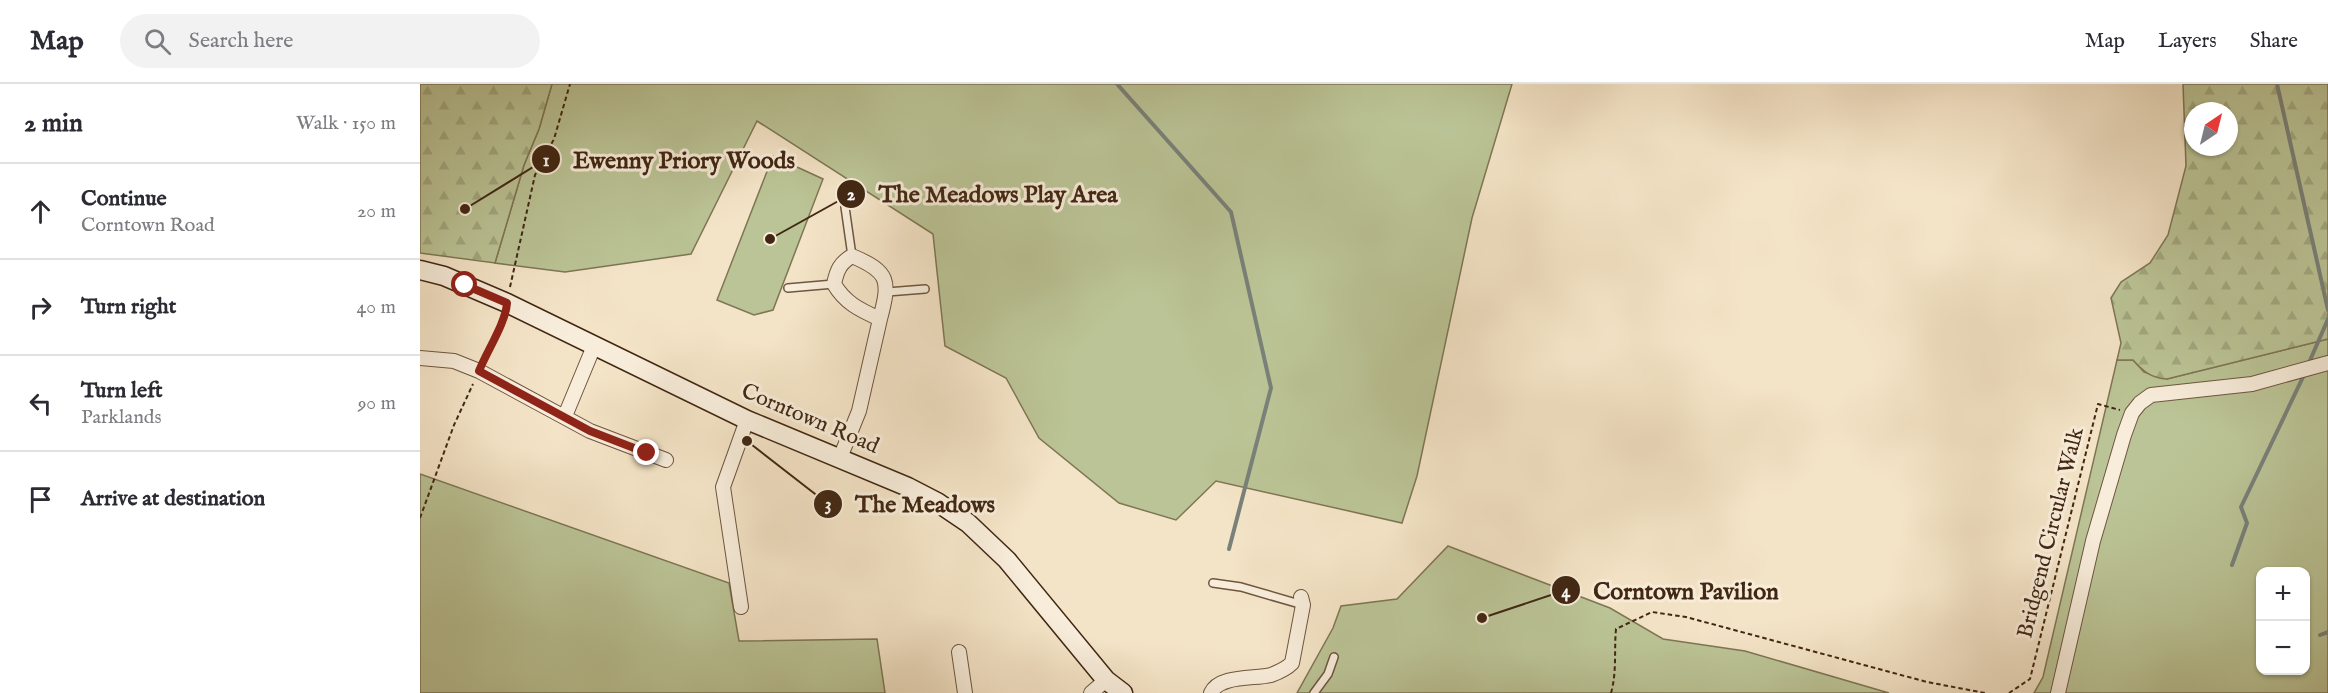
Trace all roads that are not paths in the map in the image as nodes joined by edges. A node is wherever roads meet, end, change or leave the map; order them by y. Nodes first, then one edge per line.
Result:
1 (844, 207) dead end
2 (852, 256) junction
3 (420, 270) edge
4 (834, 284) junction
5 (788, 288) dead end
6 (925, 289) dead end
7 (887, 292) junction
8 (880, 319) junction
9 (594, 346) junction
10 (420, 358) edge
11 (2328, 363) edge
12 (565, 416) junction
13 (747, 420) junction
14 (840, 458) junction
15 (666, 460) dead end
16 (1213, 583) dead end
17 (1302, 601) joint
18 (741, 607) dead end
19 (958, 652) dead end
20 (1334, 657) dead end
21 (1106, 680) junction
22 (964, 693) edge
23 (1091, 693) edge
24 (1123, 693) edge
25 (1211, 693) edge
26 (1314, 693) edge
27 (2058, 693) edge

1 - 2 lane
2 - 4 street
2 - 7 street
3 - 9 main road, Corntown Road
4 - 5 lane
4 - 8 street
6 - 7 lane
7 - 8 street
8 - 14 street
9 - 12 street
9 - 13 main road, Corntown Road
10 - 12 street
11 - 27 street
12 - 15 street
13 - 14 main road, Corntown Road
13 - 18 street
14 - 21 main road, Corntown Road
16 - 17 lane
17 - 25 street
19 - 22 street
20 - 26 lane
21 - 23 street
21 - 24 main road, Corntown Road

